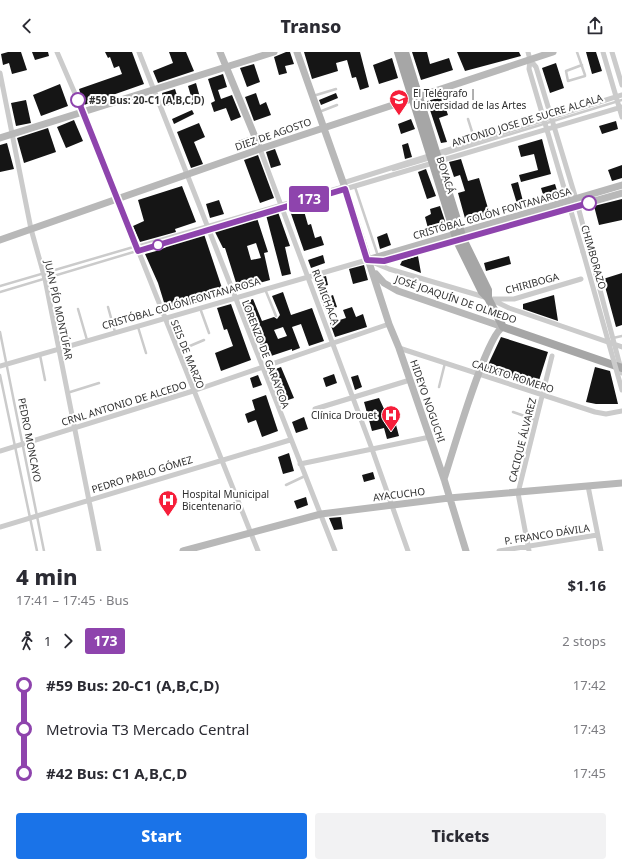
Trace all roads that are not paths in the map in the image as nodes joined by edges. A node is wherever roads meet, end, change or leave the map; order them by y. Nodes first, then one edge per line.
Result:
1 (57, 52) edge
2 (139, 52) edge
3 (220, 52) edge
4 (274, 52) edge
5 (298, 52) edge
6 (399, 52) edge
7 (405, 52) edge
8 (528, 52) edge
9 (553, 52) edge
10 (577, 52) edge
11 (603, 52) edge
12 (612, 52) edge
13 (530, 60) junction
14 (582, 65) junction
15 (225, 66) junction
16 (0, 73) edge
17 (622, 85) edge
18 (336, 89) dead end
19 (153, 90) junction
20 (313, 96) junction
21 (415, 98) junction
22 (620, 98) edge
23 (337, 105) dead end
24 (621, 107) edge
25 (83, 112) junction
26 (318, 112) junction
27 (622, 117) edge
28 (468, 119) dead end
29 (552, 122) junction
30 (545, 124) junction
31 (324, 128) junction
32 (13, 134) junction
33 (0, 138) edge
34 (476, 141) junction
35 (260, 149) junction
36 (434, 158) junction
37 (187, 174) junction
38 (622, 185) edge
39 (344, 186) junction
40 (355, 186) junction
41 (622, 193) edge
42 (116, 198) junction
43 (573, 204) junction
44 (282, 206) junction
45 (208, 227) junction
46 (31, 229) junction
47 (459, 237) junction
48 (0, 240) edge
49 (137, 249) junction
50 (378, 256) junction
51 (367, 260) junction
52 (44, 276) junction
53 (307, 277) junction
54 (581, 279) dead end
55 (0, 286) edge
56 (265, 289) junction
57 (0, 292) edge
58 (235, 297) junction
59 (488, 298) junction
60 (108, 307) dead end
61 (200, 308) junction
62 (78, 309) dead end
63 (276, 316) dead end
64 (164, 318) junction
65 (388, 324) junction
66 (138, 326) junction
67 (503, 327) junction
68 (0, 332) edge
69 (115, 332) junction
70 (210, 333) dead end
71 (622, 336) edge
72 (87, 340) junction
73 (204, 340) dead end
74 (613, 341) junction
75 (332, 342) junction
76 (622, 347) edge
77 (399, 348) junction
78 (58, 349) junction
79 (178, 352) junction
80 (39, 354) junction
81 (146, 354) dead end
82 (552, 356) dead end
83 (445, 363) junction
84 (6, 365) junction
85 (0, 366) edge
86 (261, 367) junction
87 (622, 370) edge
88 (479, 374) junction
89 (0, 375) edge
90 (45, 380) dead end
91 (410, 380) junction
92 (99, 383) dead end
93 (439, 387) dead end
94 (622, 390) edge
95 (193, 391) junction
96 (67, 394) junction
97 (542, 395) junction
98 (353, 397) junction
99 (315, 409) dead end
100 (622, 411) edge
101 (513, 412) dead end
102 (536, 420) junction
103 (74, 429) junction
104 (430, 437) junction
105 (290, 440) junction
106 (22, 443) junction
107 (14, 446) junction
108 (372, 449) junction
109 (0, 451) edge
110 (220, 460) junction
111 (300, 464) junction
112 (305, 476) junction
113 (444, 479) junction
114 (622, 483) edge
115 (286, 486) dead end
116 (588, 486) junction
117 (518, 493) junction
118 (449, 498) junction
119 (88, 500) junction
120 (391, 505) junction
121 (321, 514) junction
122 (36, 515) junction
123 (29, 518) junction
124 (0, 527) edge
125 (250, 532) junction
126 (597, 535) junction
127 (528, 549) edge
128 (37, 551) edge
129 (44, 551) edge
130 (99, 551) edge
131 (183, 551) edge
132 (258, 551) edge
133 (335, 551) edge
134 (408, 551) edge
135 (466, 551) edge
136 (499, 551) edge
137 (600, 551) edge

1 - 25 street, SEIS DE MARZO
2 - 19 street, LORENZO DE GARAYCOA
3 - 15 street, RUMICHACA
4 - 15 street
5 - 20 street
6 - 21 main road, BOYACÁ
7 - 21 main road, BOYACÁ
8 - 13 street, CHIMBORAZO
9 - 13 street, DIEZ DE AGOSTO
10 - 14 lane
11 - 22 street
12 - 17 street
13 - 21 street, DIEZ DE AGOSTO
13 - 29 street, CHIMBORAZO
13 - 30 street, CHIMBORAZO
14 - 14 lane
15 - 19 street
15 - 35 street, RUMICHACA
16 - 32 street, JUAN PÍO MONTÚFAR
18 - 20 lane
19 - 25 street
19 - 37 street, LORENZO DE GARAYCOA
20 - 26 street
21 - 31 street, DIEZ DE AGOSTO
21 - 36 main road, BOYACÁ
22 - 24 street
22 - 29 street, ANTONIO JOSE DE SUCRE ALCALA
23 - 26 lane
24 - 27 street
24 - 29 street, ANTONIO JOSE DE SUCRE ALCALA
25 - 32 street
25 - 42 street, SEIS DE MARZO
26 - 31 street
28 - 34 lane
29 - 30 street, ANTONIO JOSE DE SUCRE ALCALA
29 - 30 street, ANTONIO JOSE DE SUCRE ALCALA
29 - 43 street, CHIMBORAZO
30 - 34 street, ANTONIO JOSE DE SUCRE ALCALA
30 - 36 street, ANTONIO JOSE DE SUCRE ALCALA
30 - 43 street, CHIMBORAZO
31 - 35 street, DIEZ DE AGOSTO
31 - 39 street
32 - 33 street
32 - 46 street, JUAN PÍO MONTÚFAR
34 - 36 street, ANTONIO JOSE DE SUCRE ALCALA
35 - 37 street, DIEZ DE AGOSTO
35 - 44 street, RUMICHACA
36 - 39 street, ANTONIO JOSE DE SUCRE ALCALA
36 - 40 street, ANTONIO JOSE DE SUCRE ALCALA
36 - 47 main road, BOYACÁ
37 - 42 street, DIEZ DE AGOSTO
37 - 45 street, LORENZO DE GARAYCOA
38 - 43 street, CRISTÓBAL COLÓN FONTANAROSA
39 - 40 street, ANTONIO JOSE DE SUCRE ALCALA
39 - 44 lane, ANTONIO JOSE DE SUCRE ALCALA
39 - 51 street
40 - 50 lane
41 - 43 street, CRISTÓBAL COLÓN FONTANAROSA
42 - 46 street, DIEZ DE AGOSTO
42 - 49 street, SEIS DE MARZO
43 - 47 street, CRISTÓBAL COLÓN FONTANAROSA
43 - 74 street, CHIMBORAZO
43 - 94 street, CHIMBORAZO, bridge
44 - 45 lane, ANTONIO JOSE DE SUCRE ALCALA
44 - 45 lane, ANTONIO JOSE DE SUCRE ALCALA
44 - 53 street, RUMICHACA
45 - 49 lane, ANTONIO JOSE DE SUCRE ALCALA
45 - 49 lane, ANTONIO JOSE DE SUCRE ALCALA
45 - 58 street, LORENZO DE GARAYCOA
46 - 48 street, DIEZ DE AGOSTO
46 - 52 street, JUAN PÍO MONTÚFAR
47 - 50 street, CRISTÓBAL COLÓN FONTANAROSA
47 - 51 street, CRISTÓBAL COLÓN FONTANAROSA
47 - 59 main road, BOYACÁ
49 - 52 lane, ANTONIO JOSE DE SUCRE ALCALA
49 - 64 street, SEIS DE MARZO
50 - 51 street, CRISTÓBAL COLÓN FONTANAROSA
51 - 53 street, CRISTÓBAL COLÓN FONTANAROSA
51 - 59 street, JOSÉ JOAQUÍN DE OLMEDO
51 - 65 street, HIDEYO NOGUCHI
51 - 67 street, JOSÉ JOAQUÍN DE OLMEDO
52 - 55 lane, ANTONIO JOSE DE SUCRE ALCALA
52 - 57 lane, ANTONIO JOSE DE SUCRE ALCALA
52 - 78 street, JUAN PÍO MONTÚFAR
53 - 56 street, CRISTÓBAL COLÓN FONTANAROSA
53 - 75 street, RUMICHACA
54 - 59 street, CHIRIBOGA
56 - 58 street, CRISTÓBAL COLÓN FONTANAROSA
56 - 63 lane
58 - 61 street, CRISTÓBAL COLÓN FONTANAROSA
58 - 86 street, LORENZO DE GARAYCOA
59 - 67 main road, BOYACÁ
59 - 74 street, JOSÉ JOAQUÍN DE OLMEDO
60 - 69 lane
61 - 64 street, CRISTÓBAL COLÓN FONTANAROSA
61 - 70 lane
62 - 72 lane
64 - 66 street, CRISTÓBAL COLÓN FONTANAROSA
64 - 79 street, SEIS DE MARZO
65 - 75 street, CRNL ANTONIO DE ALCEDO
65 - 77 street, HIDEYO NOGUCHI
66 - 69 street, CRISTÓBAL COLÓN FONTANAROSA
66 - 81 lane
67 - 87 main road, JOSÉ JOAQUÍN DE OLMEDO
67 - 88 street
68 - 84 lane, PEDRO MONCAYO
69 - 72 street, CRISTÓBAL COLÓN FONTANAROSA
71 - 74 lane
72 - 78 street, CRISTÓBAL COLÓN FONTANAROSA
73 - 79 lane
74 - 76 street, JOSÉ JOAQUÍN DE OLMEDO
74 - 87 street, CHIMBORAZO
75 - 86 street, CRNL ANTONIO DE ALCEDO
75 - 98 street, RUMICHACA
77 - 83 street, CALIXTO ROMERO
77 - 91 street, HIDEYO NOGUCHI
78 - 80 street, CRISTÓBAL COLÓN FONTANAROSA
78 - 96 street, JUAN PÍO MONTÚFAR
79 - 95 street, SEIS DE MARZO
80 - 84 street, CRISTÓBAL COLÓN FONTANAROSA
80 - 90 lane
82 - 97 street, CACIQUE ÁLVAREZ
83 - 88 street, CALIXTO ROMERO
83 - 93 lane
84 - 85 street, CRISTÓBAL COLÓN FONTANAROSA
84 - 106 lane, PEDRO MONCAYO
86 - 95 street, CRNL ANTONIO DE ALCEDO
86 - 105 street, LORENZO DE GARAYCOA
88 - 97 street, CALIXTO ROMERO
88 - 113 street
89 - 107 lane, PEDRO MONCAYO
91 - 98 street
91 - 104 street, HIDEYO NOGUCHI
92 - 96 lane
95 - 103 street, CRNL ANTONIO DE ALCEDO
95 - 110 street, SEIS DE MARZO
96 - 103 street, JUAN PÍO MONTÚFAR
97 - 100 street, CALIXTO ROMERO
97 - 102 street, CACIQUE ÁLVAREZ
98 - 99 street
98 - 108 street, RUMICHACA
101 - 102 lane
102 - 117 street, CACIQUE ÁLVAREZ
103 - 106 street, CRNL ANTONIO DE ALCEDO
103 - 119 street, JUAN PÍO MONTÚFAR
104 - 108 street
104 - 113 street, HIDEYO NOGUCHI
105 - 110 street, PEDRO PABLO GÓMEZ
105 - 111 street, LORENZO DE GARAYCOA
106 - 107 street, CRNL ANTONIO DE ALCEDO
106 - 122 lane, PEDRO MONCAYO
107 - 109 street, CRNL ANTONIO DE ALCEDO
107 - 123 lane, PEDRO MONCAYO
108 - 111 street
108 - 120 street, RUMICHACA
110 - 119 street, PEDRO PABLO GÓMEZ
110 - 125 street, SEIS DE MARZO
111 - 112 street, LORENZO DE GARAYCOA
112 - 115 lane
112 - 121 street, LORENZO DE GARAYCOA
113 - 118 street, HIDEYO NOGUCHI
114 - 116 street, AYACUCHO
116 - 117 street, AYACUCHO
116 - 126 street
117 - 118 street, AYACUCHO
117 - 127 street, CACIQUE ÁLVAREZ
118 - 120 street, AYACUCHO
118 - 135 street, HIDEYO NOGUCHI
119 - 122 street, PEDRO PABLO GÓMEZ
119 - 130 street, JUAN PÍO MONTÚFAR
120 - 121 street, AYACUCHO
120 - 134 street, RUMICHACA
121 - 125 street, AYACUCHO
121 - 133 street, LORENZO DE GARAYCOA
122 - 123 street, PEDRO PABLO GÓMEZ
122 - 129 lane, PEDRO MONCAYO
123 - 124 street, PEDRO PABLO GÓMEZ
123 - 128 lane, PEDRO MONCAYO
125 - 131 street, AYACUCHO
125 - 132 street, SEIS DE MARZO
126 - 127 street, P. FRANCO DÁVILA
126 - 137 street
127 - 136 street, P. FRANCO DÁVILA

